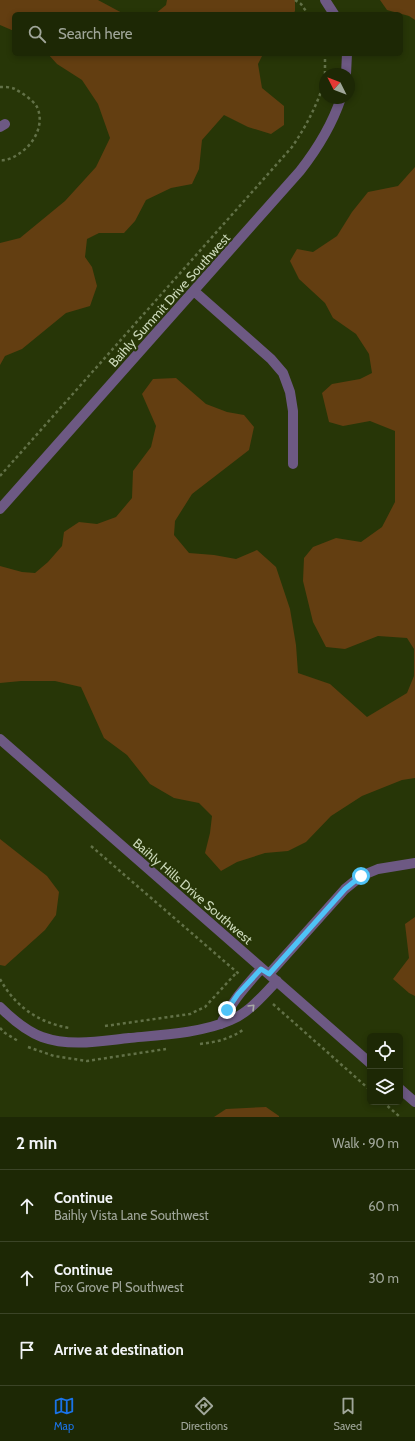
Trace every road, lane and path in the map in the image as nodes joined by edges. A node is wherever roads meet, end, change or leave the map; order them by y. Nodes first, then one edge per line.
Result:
1 (295, 0) edge
2 (325, 0) edge
3 (307, 12) edge
4 (333, 12) edge
5 (326, 56) edge
6 (347, 56) edge
7 (325, 68) edge
8 (346, 68) edge
9 (0, 87) edge
10 (319, 98) edge
11 (339, 104) edge
12 (0, 160) edge
13 (194, 292) junction
14 (293, 464) dead end
15 (0, 476) edge
16 (0, 509) edge
17 (0, 739) edge
18 (91, 846) dead end
19 (415, 863) edge
20 (269, 975) junction
21 (0, 979) edge
22 (272, 1003) dead end
23 (0, 1008) edge
24 (220, 1024) junction
25 (102, 1026) dead end
26 (72, 1028) dead end
27 (367, 1060) edge
28 (367, 1087) edge
29 (403, 1092) edge
30 (415, 1102) edge
31 (386, 1105) edge
32 (400, 1117) edge

1 - 3 path
2 - 4 street
5 - 7 path
6 - 8 street
9 - 12 path
10 - 15 path
11 - 13 street, Baihly Summit Drive Southwest
13 - 14 street
13 - 16 street, Baihly Summit Drive Southwest
17 - 20 street, Baihly Hills Drive Southwest
18 - 25 path
19 - 20 street
20 - 24 street
24 -> 20 street
20 - 27 street, Baihly Hills Drive Southwest
21 - 26 path
22 - 28 path
23 - 24 street
29 - 30 street
31 - 32 path

